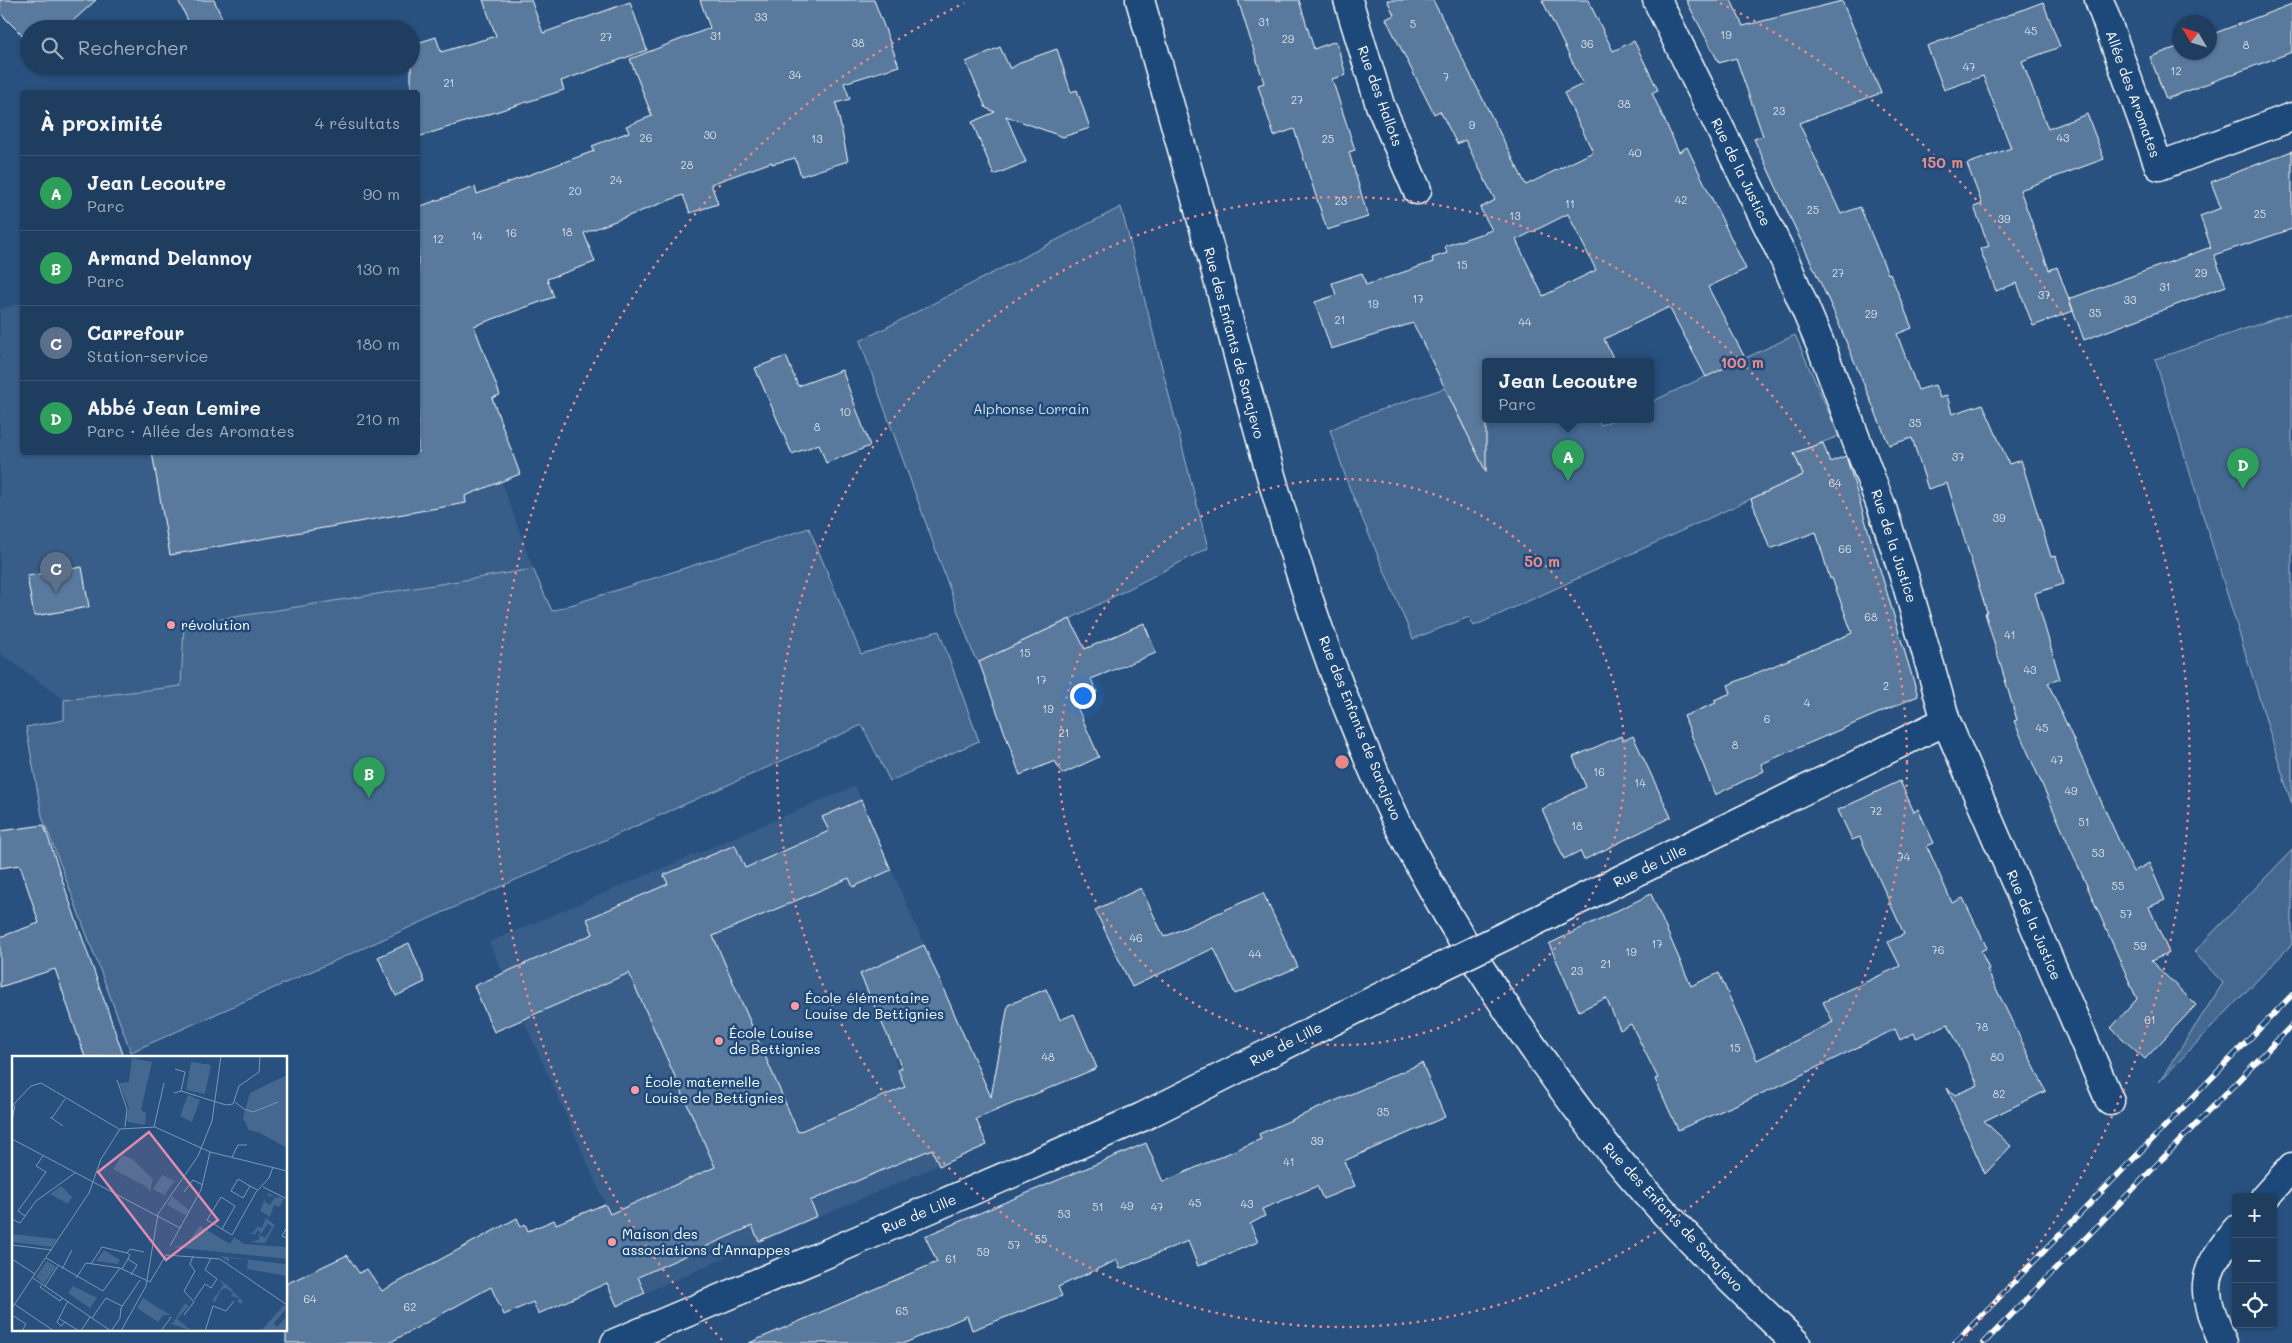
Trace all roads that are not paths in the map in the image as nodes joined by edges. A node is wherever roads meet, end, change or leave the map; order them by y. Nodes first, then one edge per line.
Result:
1 (1140, 0) edge
2 (1348, 0) edge
3 (1657, 0) edge
4 (2099, 0) edge
5 (2292, 117) edge
6 (1417, 190) dead end
7 (1946, 722) junction
8 (2110, 1101) dead end
9 (2292, 1167) edge
10 (2269, 1193) edge
11 (2232, 1236) edge
12 (615, 1343) edge
13 (1796, 1343) edge
14 (2224, 1343) edge

1 - 13 street, Rue des Enfants de Sarajevo
2 - 6 street, Rue des Hallots
3 - 7 street, Rue de la Justice
4 - 5 street, Allée des Aromates
7 - 8 street, Rue de la Justice
7 - 12 street, Rue de Lille, bridge
9 - 10 street
11 - 14 street

